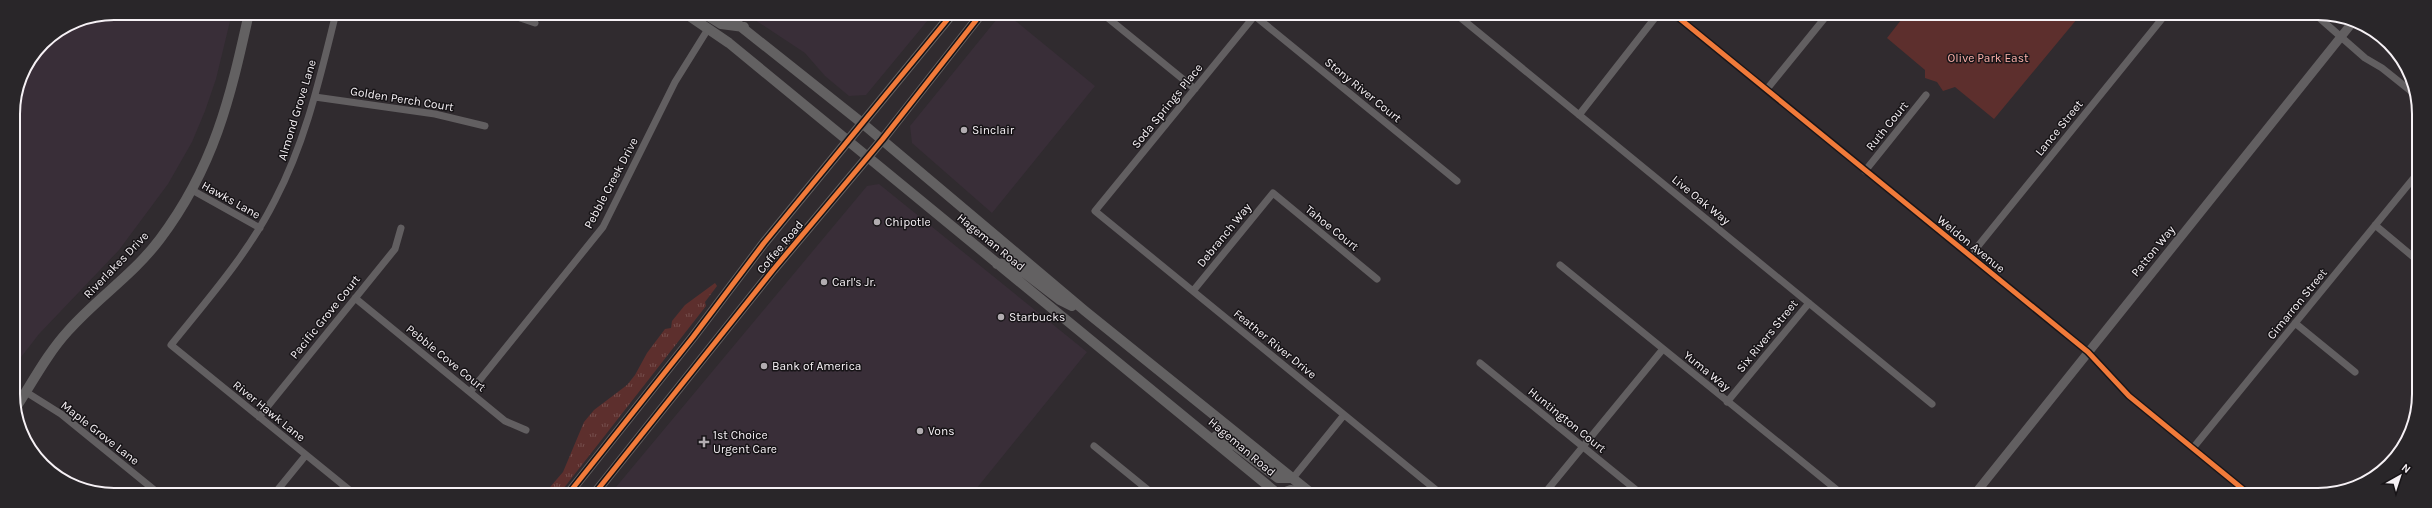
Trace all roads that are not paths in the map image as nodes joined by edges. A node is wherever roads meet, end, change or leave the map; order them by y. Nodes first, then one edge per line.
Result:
1 (247, 20) edge
2 (334, 20) edge
3 (527, 20) edge
4 (694, 20) edge
5 (715, 20) edge
6 (734, 20) edge
7 (947, 20) edge
8 (976, 20) edge
9 (1110, 20) edge
10 (1252, 20) edge
11 (1262, 20) edge
12 (1463, 20) edge
13 (1653, 20) edge
14 (1681, 20) edge
15 (1823, 20) edge
16 (2161, 20) edge
17 (2323, 20) edge
18 (536, 23) dead end
19 (2349, 26) edge
20 (744, 27) junction
21 (708, 29) junction
22 (2342, 35) junction
23 (1195, 89) junction
24 (2408, 89) edge
25 (1767, 90) junction
26 (1926, 96) dead end
27 (315, 97) junction
28 (1579, 115) junction
29 (862, 123) junction
30 (485, 126) dead end
31 (882, 140) junction
32 (846, 142) junction
33 (867, 158) junction
34 (1865, 171) junction
35 (2412, 180) edge
36 (1457, 181) dead end
37 (192, 190) junction
38 (1273, 194) joint
39 (1095, 211) joint
40 (2375, 226) junction
41 (260, 228) junction
42 (401, 228) dead end
43 (1970, 256) junction
44 (2412, 256) edge
45 (997, 264) junction
46 (1560, 265) dead end
47 (1377, 279) dead end
48 (1193, 291) junction
49 (355, 298) junction
50 (1809, 303) junction
51 (1085, 311) junction
52 (2295, 323) junction
53 (171, 345) joint
54 (1663, 349) junction
55 (2088, 352) junction
56 (1480, 363) dead end
57 (2355, 372) dead end
58 (26, 392) junction
59 (470, 392) junction
60 (20, 400) edge
61 (1728, 402) junction
62 (1932, 404) dead end
63 (1344, 415) junction
64 (259, 417) junction
65 (1198, 426) junction
66 (526, 430) dead end
67 (1094, 446) dead end
68 (1583, 447) junction
69 (2193, 448) junction
70 (306, 455) junction
71 (1293, 478) junction
72 (152, 488) edge
73 (280, 488) edge
74 (347, 488) edge
75 (574, 488) edge
76 (600, 488) edge
77 (1146, 488) edge
78 (1272, 488) edge
79 (1305, 488) edge
80 (1434, 488) edge
81 (1549, 488) edge
82 (1634, 488) edge
83 (1835, 488) edge
84 (1979, 488) edge
85 (2242, 488) edge

1 - 37 main road, Riverlakes Drive
2 - 27 street, Almond Grove Lane
3 - 18 street
4 - 21 main road, Hageman Road
5 - 20 main road
6 - 20 main road, Hageman Road
7 - 29 main road, Coffee Road
8 - 31 main road, Coffee Road
9 - 23 street
10 - 23 street, Soda Springs Place
11 - 36 street, Stony River Court
12 - 28 street, Live Oak Way
13 - 28 street
14 - 25 street, Weldon Avenue
15 - 25 street
16 - 43 street, Lance Street
17 - 22 street
19 - 22 street, Patton Way
20 - 29 main road, Hageman Road
21 - 32 main road, Hageman Road
21 - 59 street, Pebble Creek Drive
22 - 24 street
22 - 55 street, Patton Way
23 - 39 street, Soda Springs Place
25 - 34 street, Weldon Avenue
26 - 34 street, Ruth Court
27 - 30 street, Golden Perch Court
27 - 41 street, Almond Grove Lane
28 - 50 street, Live Oak Way
29 - 31 main road, Hageman Road
29 - 32 main road, Coffee Road
31 - 33 main road, Coffee Road
31 - 51 main road, Hageman Road
32 - 33 main road, Hageman Road
32 - 75 main road, Coffee Road
33 - 45 main road, Hageman Road
33 - 76 main road, Coffee Road
34 - 43 street, Weldon Avenue
35 - 40 street, Cimarron Street
37 - 41 street, Hawks Lane
37 - 58 main road, Riverlakes Drive
38 - 47 street, Tahoe Court
38 - 48 street, Debranch Way
39 - 48 street, Feather River Drive
40 - 44 street
40 - 52 street, Cimarron Street
41 - 53 street, Almond Grove Lane
42 - 49 street, Pacific Grove Court
43 - 55 street, Weldon Avenue
45 - 51 main road
45 - 65 main road, Hageman Road
46 - 54 street, Yuma Way
48 - 63 street, Feather River Drive
49 - 59 street, Pebble Cove Court
49 - 64 street, Pacific Grove Court
50 - 61 street, Six Rivers Street
50 - 62 street, Live Oak Way
51 - 71 main road, Hageman Road
52 - 57 street
52 - 69 street, Cimarron Street
53 - 64 street, River Hawk Lane
54 - 61 street, Yuma Way
54 - 68 street
55 - 69 street, Weldon Avenue
55 - 84 street, Patton Way
56 - 68 street, Huntington Court
58 - 60 main road, Riverlakes Drive
58 - 72 street, Maple Grove Lane
59 - 66 street, Pebble Cove Court
61 - 83 street, Yuma Way
63 - 71 street
63 - 80 street, Feather River Drive
64 - 70 street, River Hawk Lane
65 - 71 main road
65 - 78 main road, Hageman Road
67 - 77 street
68 - 81 street
68 - 82 street, Huntington Court
69 - 85 street, Weldon Avenue
70 - 73 street
70 - 74 street, River Hawk Lane
71 - 79 main road, Hageman Road

